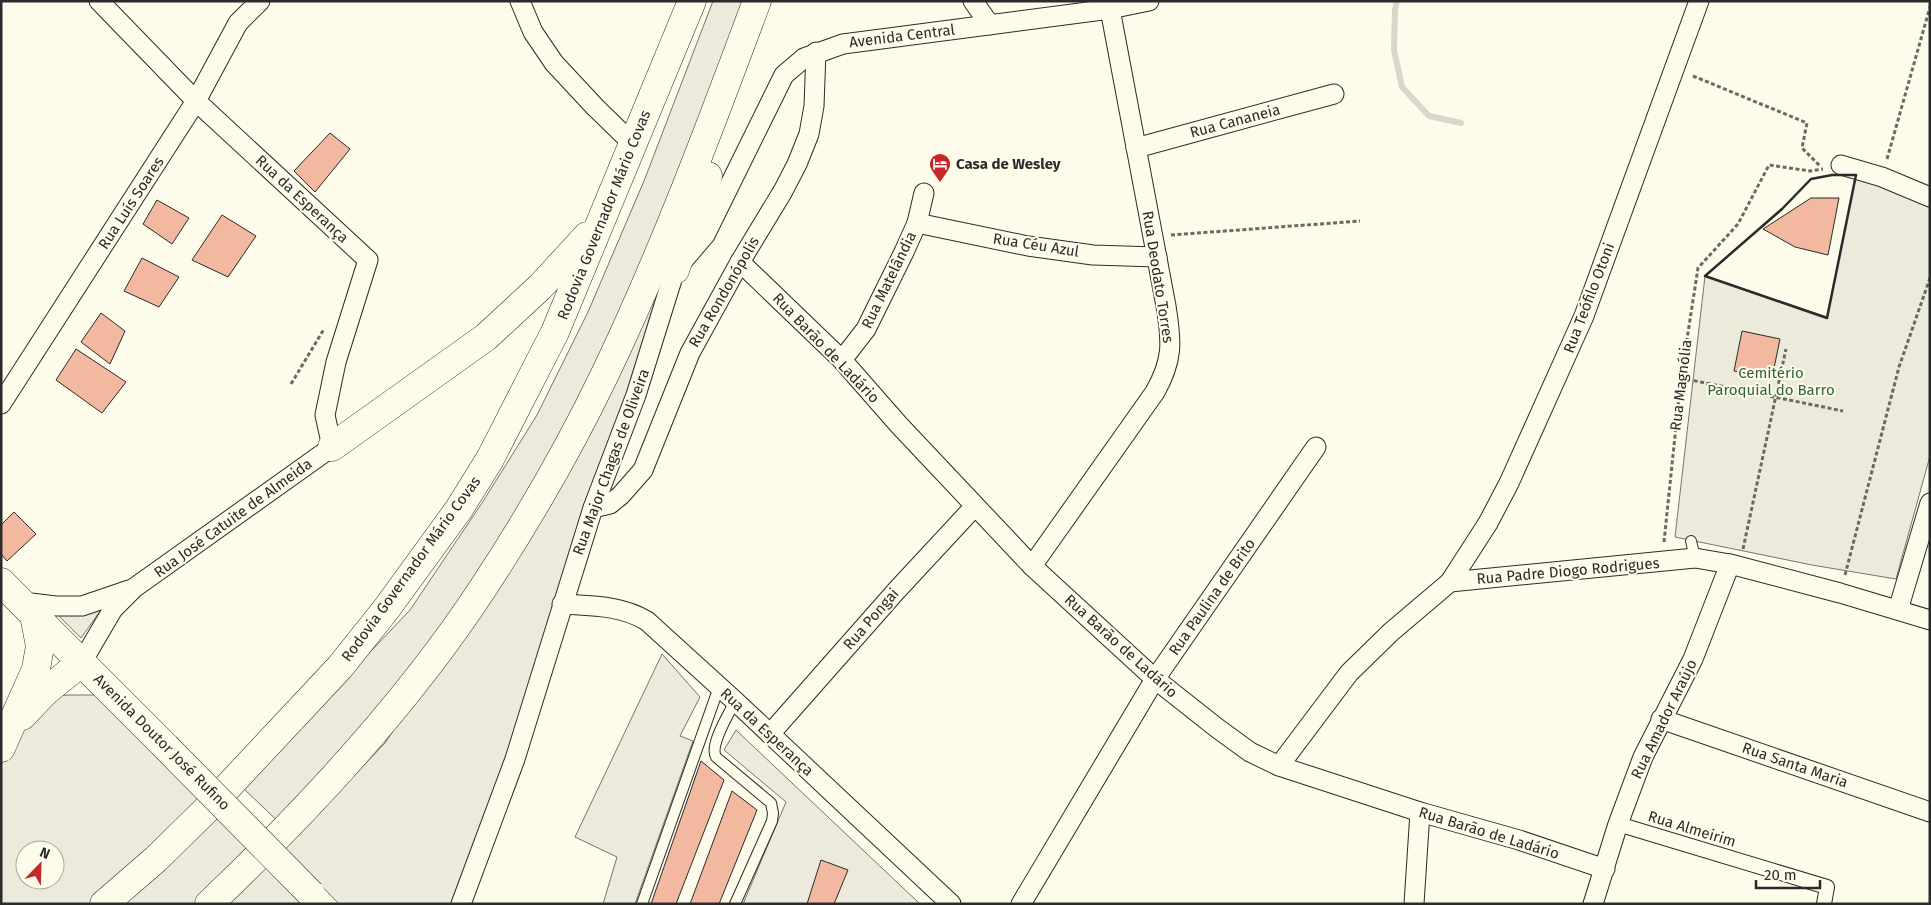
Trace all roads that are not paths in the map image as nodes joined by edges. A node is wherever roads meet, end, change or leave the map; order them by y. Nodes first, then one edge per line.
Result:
1 (99, 1) edge
2 (260, 1) edge
3 (520, 1) edge
4 (757, 1) edge
5 (972, 1) edge
6 (1149, 1) edge
7 (1698, 1) edge
8 (1078, 7) edge
9 (1110, 9) junction
10 (688, 10) edge
11 (990, 25) junction
12 (816, 52) junction
13 (1334, 94) dead end
14 (196, 101) junction
15 (716, 113) junction
16 (633, 144) junction
17 (1136, 148) junction
18 (1841, 165) road end
19 (924, 193) dead end
20 (1930, 197) edge
21 (917, 223) junction
22 (599, 224) junction
23 (1157, 257) junction
24 (740, 262) junction
25 (676, 270) junction
26 (842, 360) junction
27 (1, 404) edge
28 (332, 447) junction
29 (1316, 447) dead end
30 (1930, 503) edge
31 (975, 506) junction
32 (592, 508) junction
33 (1736, 558) junction
34 (1032, 566) junction
35 (1, 582) edge
36 (1450, 582) junction
37 (134, 588) junction
38 (562, 604) junction
39 (28, 609) junction
40 (1898, 610) junction
41 (1930, 620) edge
42 (82, 662) junction
43 (1156, 679) junction
44 (719, 687) junction
45 (735, 701) junction
46 (1661, 719) junction
47 (770, 734) junction
48 (6, 738) edge
49 (1278, 766) junction
50 (1420, 812) junction
51 (1930, 812) edge
52 (1618, 824) junction
53 (1605, 868) junction
54 (316, 899) edge
55 (104, 904) edge
56 (209, 904) edge
57 (461, 904) edge
58 (642, 904) edge
59 (735, 904) edge
60 (951, 904) edge
61 (1021, 904) edge
62 (1414, 904) edge
63 (1593, 904) edge
64 (1824, 904) edge

1 - 14 street, Rua da Esperança
2 - 14 street, Rua Luís Soares
3 - 16 street
4 - 15 main road
5 - 11 street
6 - 9 street, Avenida Central
7 - 36 street, Rua Teófilo Otoni
8 - 9 street, Avenida Central
8 - 11 street, Avenida Central
9 - 17 street, Rua Deodato Torres
10 - 16 main road, Rodovia Governador Mário Covas
11 - 12 street, Avenida Central
12 - 24 street, Rua Rondonópolis
12 - 25 street, Rua Major Chagas de Oliveira
13 - 17 street, Rua Cananeia
14 - 27 street, Rua Luís Soares
14 - 28 street, Rua da Esperança
15 - 25 main road
15 - 56 main road
16 - 22 main road, Rodovia Governador Mário Covas
17 - 23 street, Rua Deodato Torres
18 - 20 street
19 - 21 street, Rua Matelândia
21 - 23 street, Rua Céu Azul
21 - 26 street, Rua Matelândia
22 - 28 main road
22 - 55 main road, Rodovia Governador Mário Covas
23 - 34 street, Rua Deodato Torres
24 - 26 street, Rua Barão de Ladário
24 - 32 street, Rua Rondonópolis
25 - 32 street, Rua Major Chagas de Oliveira
26 - 31 street, Rua Barão de Ladário
28 - 37 street, Rua José Catuite de Almeida
29 - 43 street, Rua Paulina de Brito
30 - 40 street
31 - 34 street, Rua Barão de Ladário
31 - 47 street, Rua Pongai
32 - 38 street, Rua Major Chagas de Oliveira
33 - 36 street, Rua Padre Diogo Rodrigues
33 - 40 street, Rua Padre Diogo Rodrigues
33 - 46 street, Rua Amador Araújo
34 - 43 street, Rua Barão de Ladário
35 - 39 main road, Avenida Doutor José Rufino
36 - 49 street
37 - 39 street, Rua José Catuite de Almeida
37 - 42 street, Rua José Catuite de Almeida
38 - 44 street, Rua da Esperança
38 - 57 street, Rua Major Chagas de Oliveira
39 - 42 main road, Avenida Doutor José Rufino
39 - 48 main road
40 - 41 street, Rua Padre Diogo Rodrigues
42 - 48 main road
42 - 54 main road, Avenida Doutor José Rufino, bridge
43 - 49 street, Rua Barão de Ladário
43 - 61 street, Rua Paulina de Brito
44 - 45 street, Rua da Esperança
44 - 58 lane
45 - 47 street, Rua da Esperança
45 - 59 lane
46 - 51 street, Rua Santa Maria
46 - 52 street, Rua Amador Araújo
47 - 60 street, Rua da Esperança
49 - 50 street, Rua Barão de Ladário
50 - 53 street, Rua Barão de Ladário
50 - 62 street
52 - 53 street, Rua Amador Araújo
52 - 64 street, Rua Almeirim
53 - 63 street, Rua Amador Araújo

